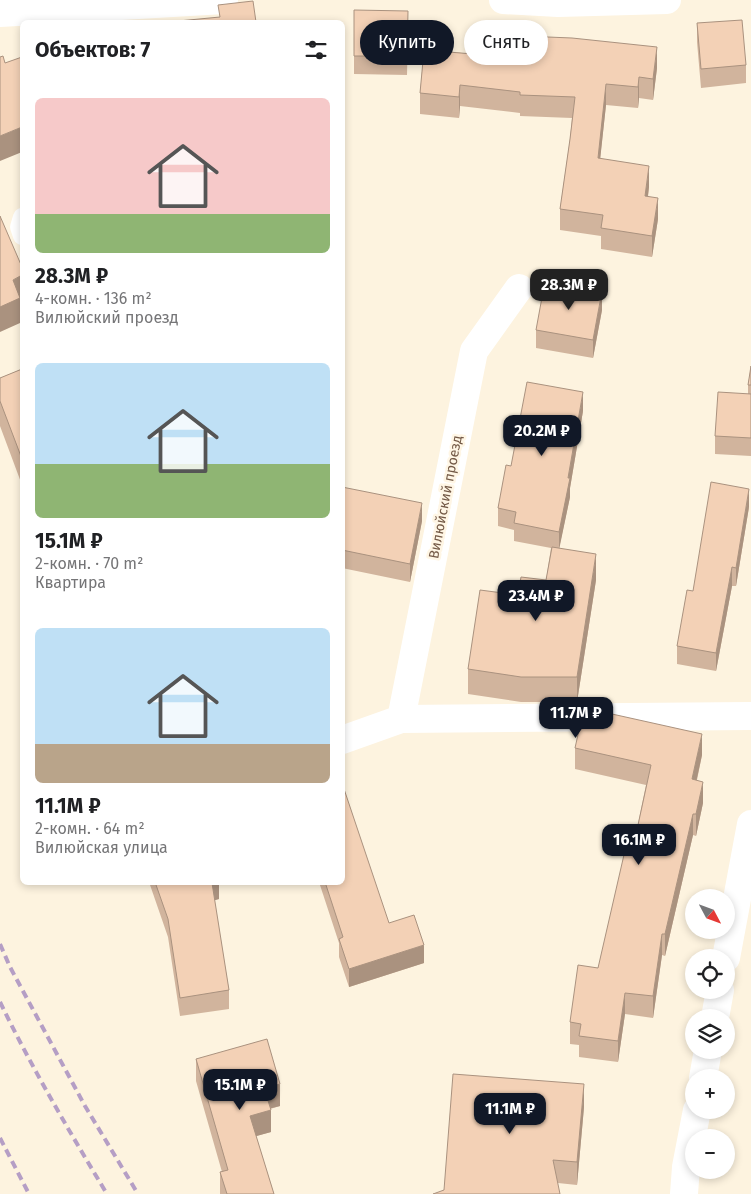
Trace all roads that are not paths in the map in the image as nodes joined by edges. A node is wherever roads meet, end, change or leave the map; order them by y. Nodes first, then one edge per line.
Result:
1 (224, 0) edge
2 (503, 0) edge
3 (666, 0) edge
4 (0, 13) edge
5 (110, 14) edge
6 (518, 288) dead end
7 (751, 716) edge
8 (401, 720) junction
9 (345, 739) edge
10 (751, 824) edge
11 (728, 949) edge
12 (695, 1119) edge
13 (684, 1194) edge

1 - 5 street
2 - 3 street
4 - 5 street
6 - 8 street, Вилюйский проезд
7 - 8 street
8 - 9 street
10 - 11 street
12 - 13 street

